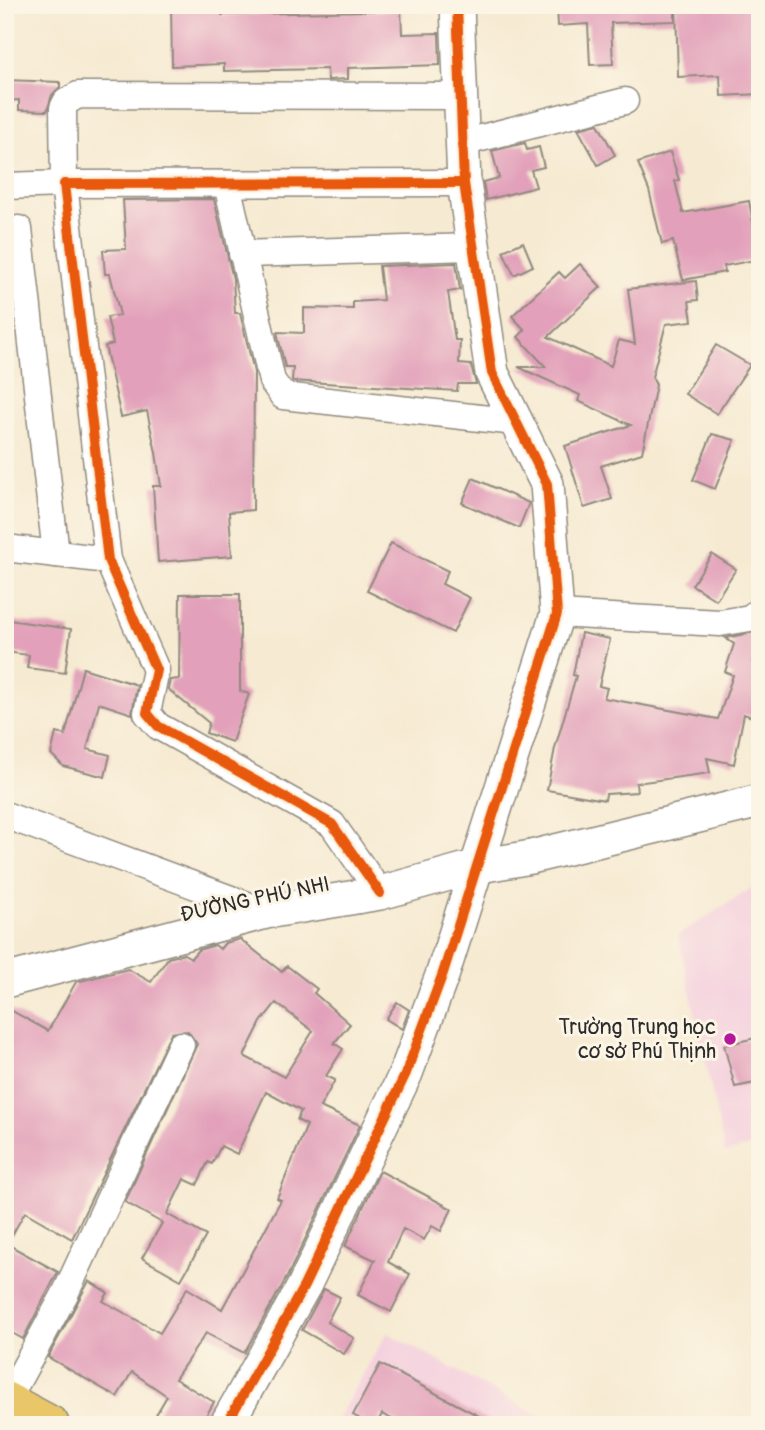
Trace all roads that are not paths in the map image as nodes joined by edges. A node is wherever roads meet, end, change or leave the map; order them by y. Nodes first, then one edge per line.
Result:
1 (457, 5) edge
2 (460, 96) junction
3 (625, 101) dead end
4 (462, 143) junction
5 (464, 183) junction
6 (64, 184) junction
7 (227, 184) junction
8 (5, 186) edge
9 (19, 229) dead end
10 (473, 247) junction
11 (242, 254) junction
12 (516, 422) junction
13 (5, 548) edge
14 (56, 554) junction
15 (108, 560) junction
16 (760, 610) edge
17 (557, 614) junction
18 (760, 802) edge
19 (5, 815) edge
20 (474, 867) junction
21 (380, 893) junction
22 (266, 912) junction
23 (5, 981) edge
24 (181, 1045) dead end
25 (6, 1401) edge
26 (50, 1425) edge
27 (226, 1425) edge

1 - 2 street
2 - 4 street
2 - 6 street
3 - 4 street
4 - 5 street
5 - 7 street
5 - 10 street
6 - 7 street
6 - 8 street
6 - 15 street
7 - 11 street
9 - 14 street
10 - 11 street
10 - 12 street
11 - 12 street
12 - 17 street
13 - 14 street
14 - 15 street
15 - 21 street
16 - 17 street
17 - 20 street
18 - 20 street, ĐƯỜNG PHÚ NHI
19 - 22 street
20 - 21 street, ĐƯỜNG PHÚ NHI
20 - 27 street
21 - 22 street, ĐƯỜNG PHÚ NHI
22 - 23 street, ĐƯỜNG PHÚ NHI
24 - 25 street
25 - 26 highway

